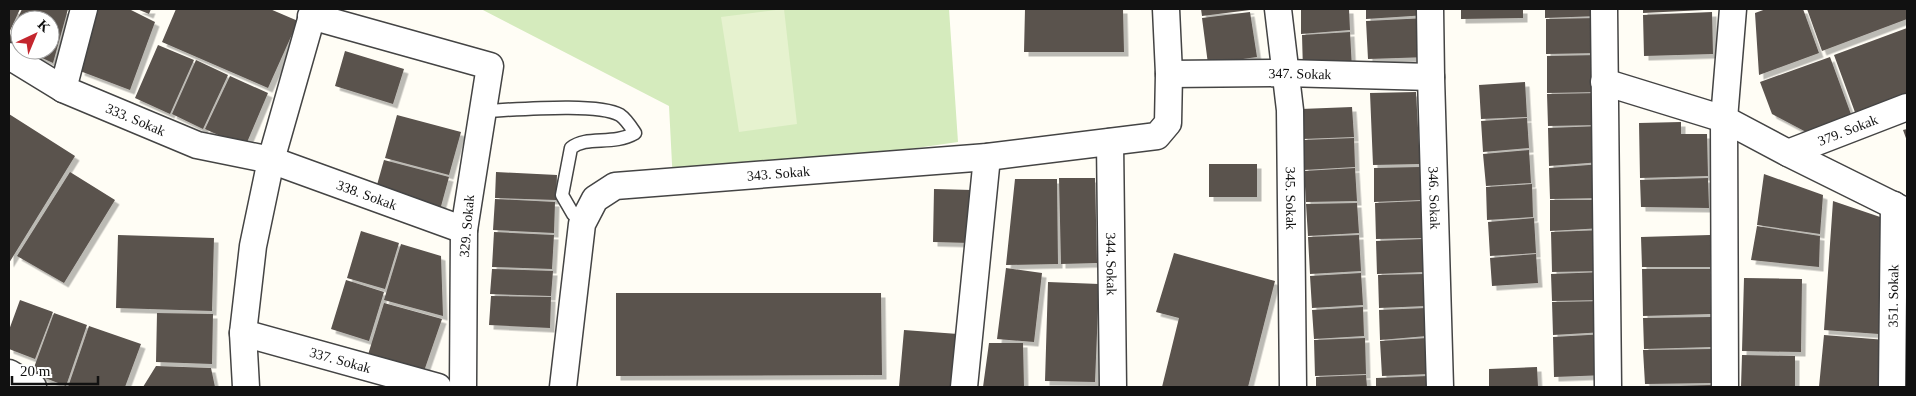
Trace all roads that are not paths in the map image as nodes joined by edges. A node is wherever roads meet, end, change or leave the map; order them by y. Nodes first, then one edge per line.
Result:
1 (84, 9) edge
2 (1166, 9) edge
3 (1278, 9) edge
4 (1430, 9) edge
5 (1604, 9) edge
6 (1733, 9) edge
7 (312, 13) edge
8 (9, 56) edge
9 (1284, 73) junction
10 (1169, 74) junction
11 (1431, 77) junction
12 (1604, 82) junction
13 (64, 89) junction
14 (1907, 107) edge
15 (483, 111) junction
16 (1724, 119) junction
17 (1110, 142) junction
18 (1788, 153) junction
19 (987, 157) junction
20 (271, 160) junction
21 (1901, 208) edge
22 (582, 224) junction
23 (464, 230) junction
24 (242, 333) junction
25 (9, 373) edge
26 (33, 387) edge
27 (246, 387) edge
28 (438, 387) edge
29 (463, 387) edge
30 (563, 387) edge
31 (964, 387) edge
32 (1113, 387) edge
33 (1293, 387) edge
34 (1440, 387) edge
35 (1608, 387) edge
36 (1725, 387) edge
37 (1892, 387) edge

1 - 13 street
2 - 10 street
3 - 9 street, 345. Sokak
4 - 11 street, 346. Sokak
5 - 12 street
6 - 16 street
7 - 15 street, 329. Sokak
7 - 20 street
8 - 13 street, 333. Sokak
9 - 10 street, 347. Sokak
9 - 11 street, 347. Sokak
9 - 33 street, 345. Sokak
10 - 17 street, 343. Sokak
11 - 34 street, 346. Sokak
12 - 16 street
12 - 35 street
13 - 20 street, 333. Sokak
14 - 18 street, 379. Sokak
15 - 22 lane
15 - 23 street, 329. Sokak
16 - 18 street
16 - 36 street
17 - 19 street, 343. Sokak
17 - 32 street, 344. Sokak
18 - 21 street
19 - 22 street, 343. Sokak
19 - 31 street
20 - 23 street, 338. Sokak
20 - 24 street
21 - 37 street, 351. Sokak
22 - 30 street, 343. Sokak
23 - 29 street, 329. Sokak
24 - 27 street
24 - 28 street, 337. Sokak
25 - 26 street

